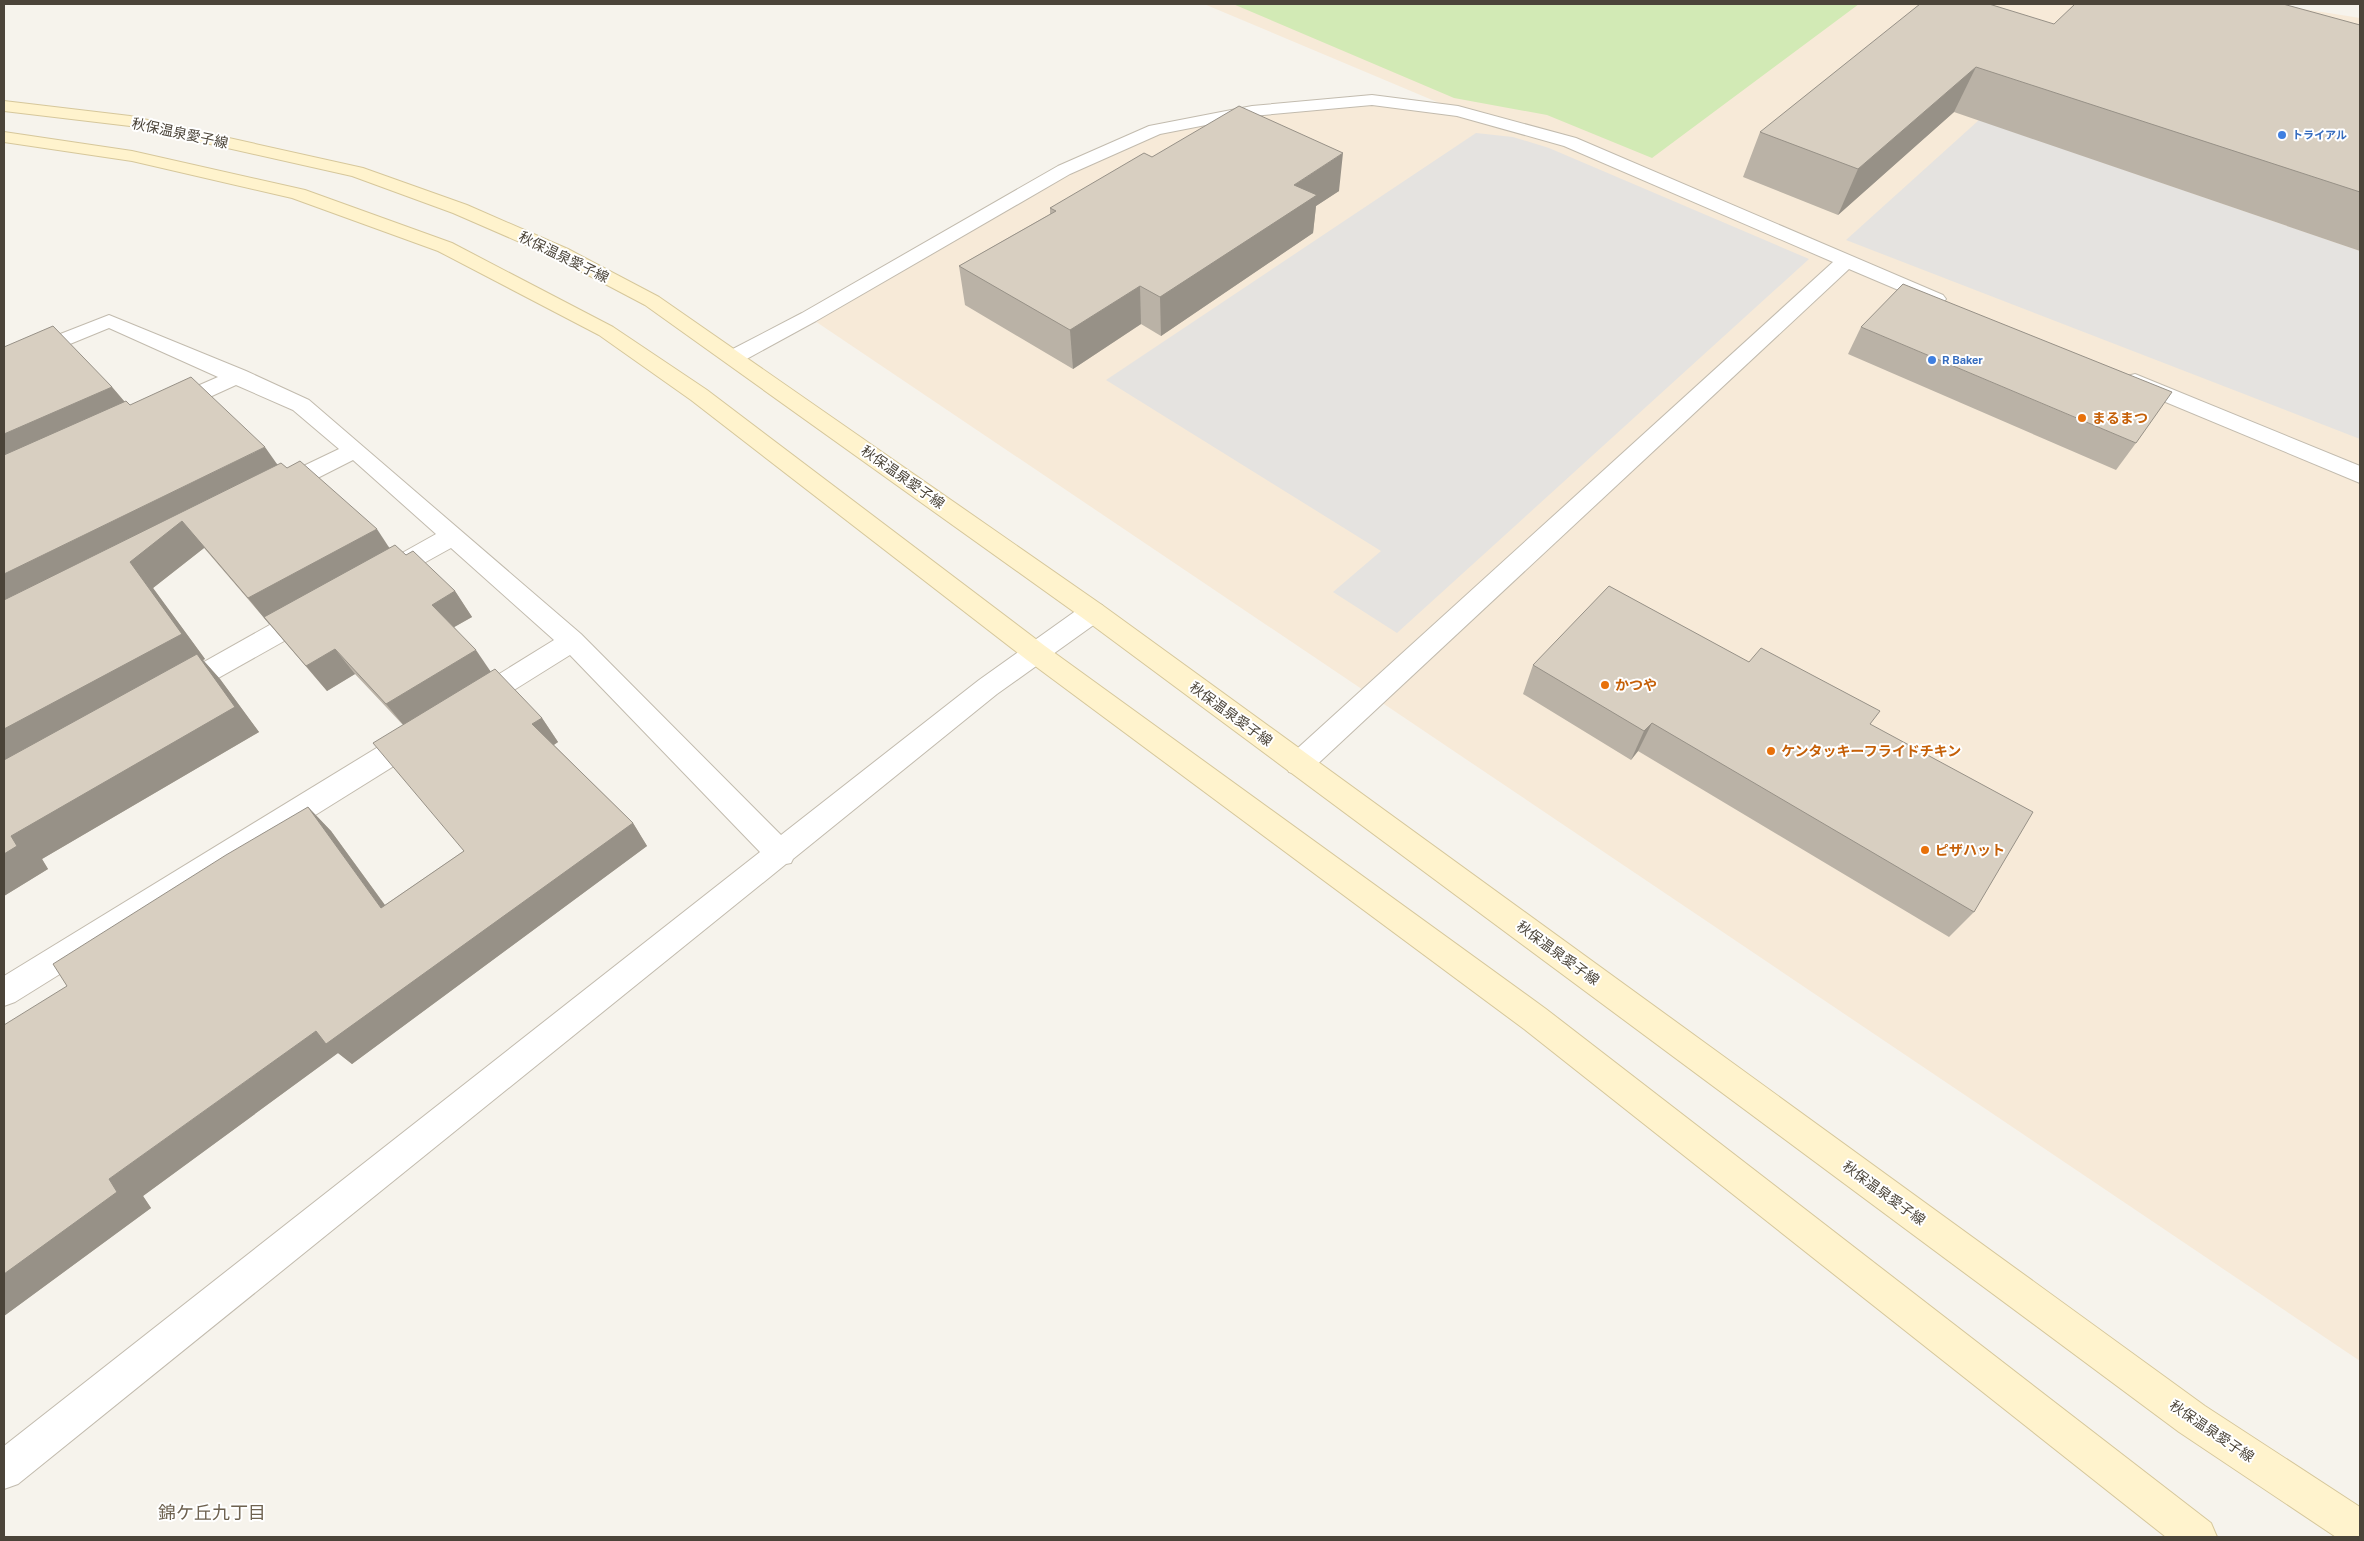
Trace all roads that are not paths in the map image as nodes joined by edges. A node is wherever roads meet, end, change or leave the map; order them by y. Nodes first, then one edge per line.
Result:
1 (4, 106) edge
2 (4, 137) edge
3 (1846, 261) junction
4 (1956, 307) edge
5 (734, 357) junction
6 (4, 364) edge
7 (238, 376) junction
8 (2121, 376) edge
9 (157, 413) edge
10 (355, 450) junction
11 (2360, 475) edge
12 (258, 498) edge
13 (452, 536) junction
14 (366, 584) edge
15 (332, 603) edge
16 (1093, 612) junction
17 (572, 641) junction
18 (1036, 653) junction
19 (159, 699) edge
20 (1299, 764) junction
21 (781, 854) junction
22 (4, 992) edge
23 (4, 1470) edge
24 (2360, 1530) edge
25 (2197, 1537) edge

1 - 5 main road, 秋保温泉愛子線
2 - 18 main road
3 - 4 street
3 - 5 street
3 - 20 street
5 - 16 main road, 秋保温泉愛子線
6 - 7 street
7 - 9 street
7 - 10 street
8 - 11 street
10 - 12 street
10 - 13 street
13 - 14 street
13 - 17 street
15 - 19 street
16 - 18 street
16 - 20 main road, 秋保温泉愛子線
17 - 21 street
17 - 22 street
18 - 21 street
18 - 25 main road
20 - 24 main road, 秋保温泉愛子線
21 - 23 street

